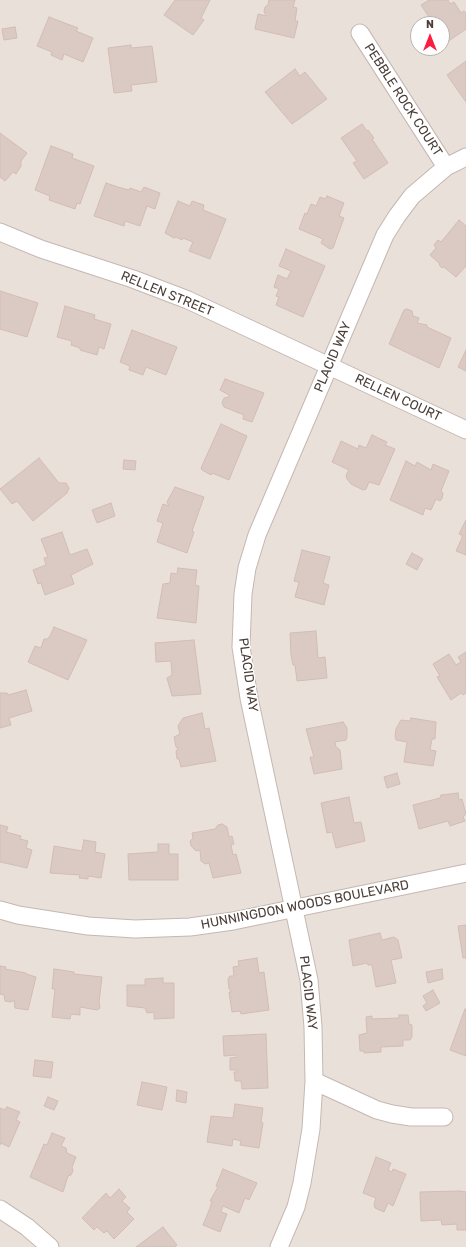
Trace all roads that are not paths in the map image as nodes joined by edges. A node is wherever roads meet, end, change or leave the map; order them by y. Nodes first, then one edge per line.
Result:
1 (360, 33) dead end
2 (466, 157) edge
3 (446, 167) junction
4 (0, 232) edge
5 (329, 366) junction
6 (466, 430) edge
7 (466, 873) edge
8 (294, 909) junction
9 (0, 910) edge
10 (314, 1081) junction
11 (444, 1117) dead end
12 (0, 1209) edge
13 (50, 1247) edge
14 (279, 1247) edge

1 - 3 street, PEBBLE ROCK COURT
2 - 3 street, PLACID WAY
3 - 5 street, PLACID WAY
4 - 5 street, RELLEN STREET
5 - 6 street, RELLEN COURT
5 - 8 street, PLACID WAY
7 - 8 street, HUNNINGDON WOODS BOULEVARD
8 - 9 street, HUNNINGDON WOODS BOULEVARD
8 - 10 street, PLACID WAY
10 - 11 street
10 - 14 street, PLACID WAY
12 - 13 street

